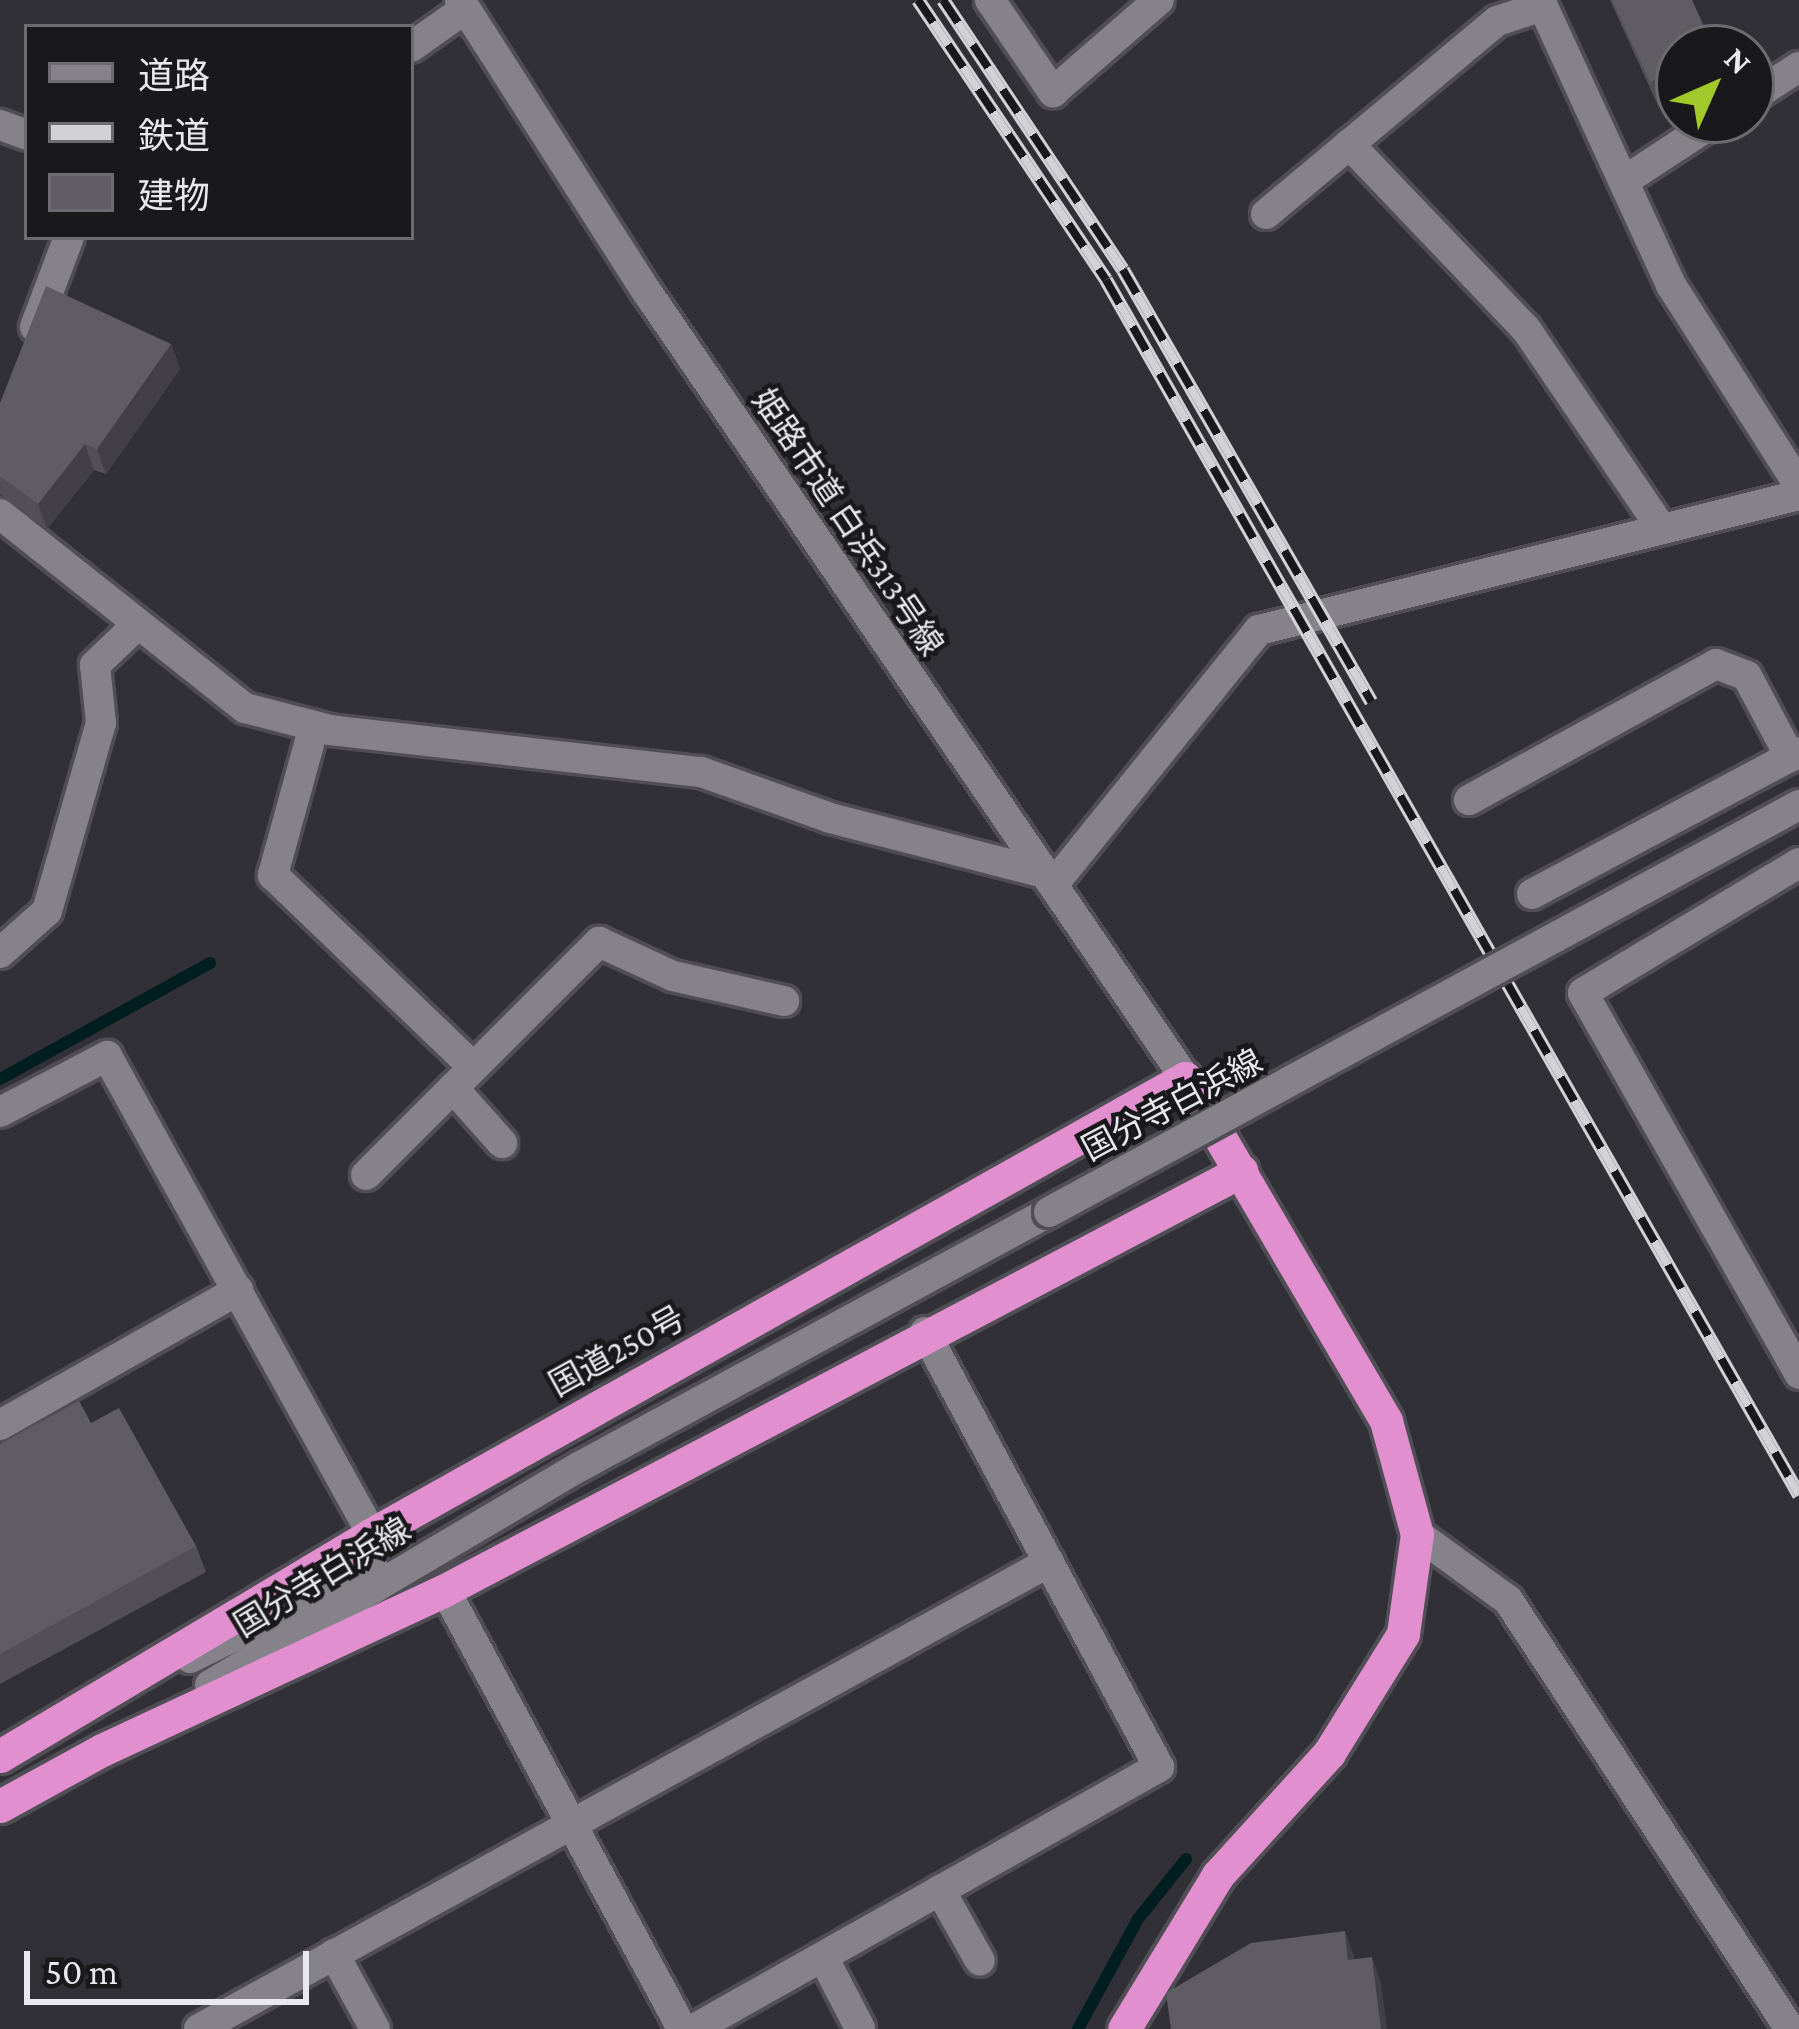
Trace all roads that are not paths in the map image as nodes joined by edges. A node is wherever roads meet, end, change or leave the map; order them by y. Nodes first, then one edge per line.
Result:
1 (990, 0) edge
2 (1160, 0) edge
3 (1542, 3) edge
4 (463, 4) edge
5 (414, 45) edge
6 (1349, 144) junction
7 (1680, 144) edge
8 (1627, 179) junction
9 (1266, 214) dead end
10 (68, 240) edge
11 (23, 359) edge
12 (1799, 485) edge
13 (1799, 495) edge
14 (0, 514) edge
15 (1662, 529) junction
16 (136, 626) junction
17 (314, 726) junction
18 (1795, 754) edge
19 (1468, 800) dead end
20 (1799, 805) edge
21 (1799, 862) edge
22 (1048, 879) junction
23 (1532, 894) dead end
24 (0, 953) edge
25 (784, 1001) dead end
26 (463, 1078) junction
27 (1184, 1078) junction
28 (0, 1112) edge
29 (502, 1143) dead end
30 (1240, 1171) junction
31 (366, 1175) dead end
32 (238, 1290) junction
33 (925, 1332) junction
34 (1799, 1374) edge
35 (0, 1425) edge
36 (579, 1467) junction
37 (371, 1534) junction
38 (1417, 1534) junction
39 (1049, 1562) junction
40 (445, 1590) junction
41 (87, 1708) junction
42 (102, 1750) junction
43 (0, 1756) edge
44 (0, 1806) edge
45 (572, 1821) junction
46 (940, 1891) junction
47 (334, 1954) junction
48 (823, 1957) junction
49 (980, 1961) dead end
50 (860, 2028) edge
51 (199, 2029) edge
52 (375, 2029) edge
53 (682, 2029) edge
54 (694, 2029) edge
55 (1124, 2029) edge
56 (1790, 2029) edge

1 - 2 street
3 - 6 street
3 - 8 street
4 - 5 street
4 - 22 street, 姫路市道 白浜313号線
6 - 9 street
6 - 15 street
7 - 8 street
8 - 12 street
10 - 11 street
13 - 15 street
14 - 16 street
15 - 22 street
16 - 17 street
16 - 24 street
17 - 22 street
17 - 26 street
18 - 19 street
18 - 23 street
20 - 36 street, 国分寺白浜線, bridge
21 - 34 street
22 - 27 street, 姫路市道 白浜313号線
25 - 26 street
26 - 29 street
26 - 31 street
27 - 30 highway
27 - 37 highway, 国道250号
28 - 32 street
30 - 33 highway
30 - 38 highway
32 - 35 street
32 - 37 street
33 - 39 street
33 - 40 highway
36 - 41 street, 国分寺白浜線
36 - 42 street, 国分寺白浜線
37 - 41 highway, 国道250号
38 - 55 highway
38 - 56 street
39 - 45 street
39 - 46 street
40 - 42 highway
40 - 45 street
41 - 43 highway, 国道250号
42 - 44 highway
45 - 47 street
45 - 53 street
46 - 48 street
46 - 49 street
47 - 51 street
47 - 52 street
48 - 50 street
48 - 54 street

